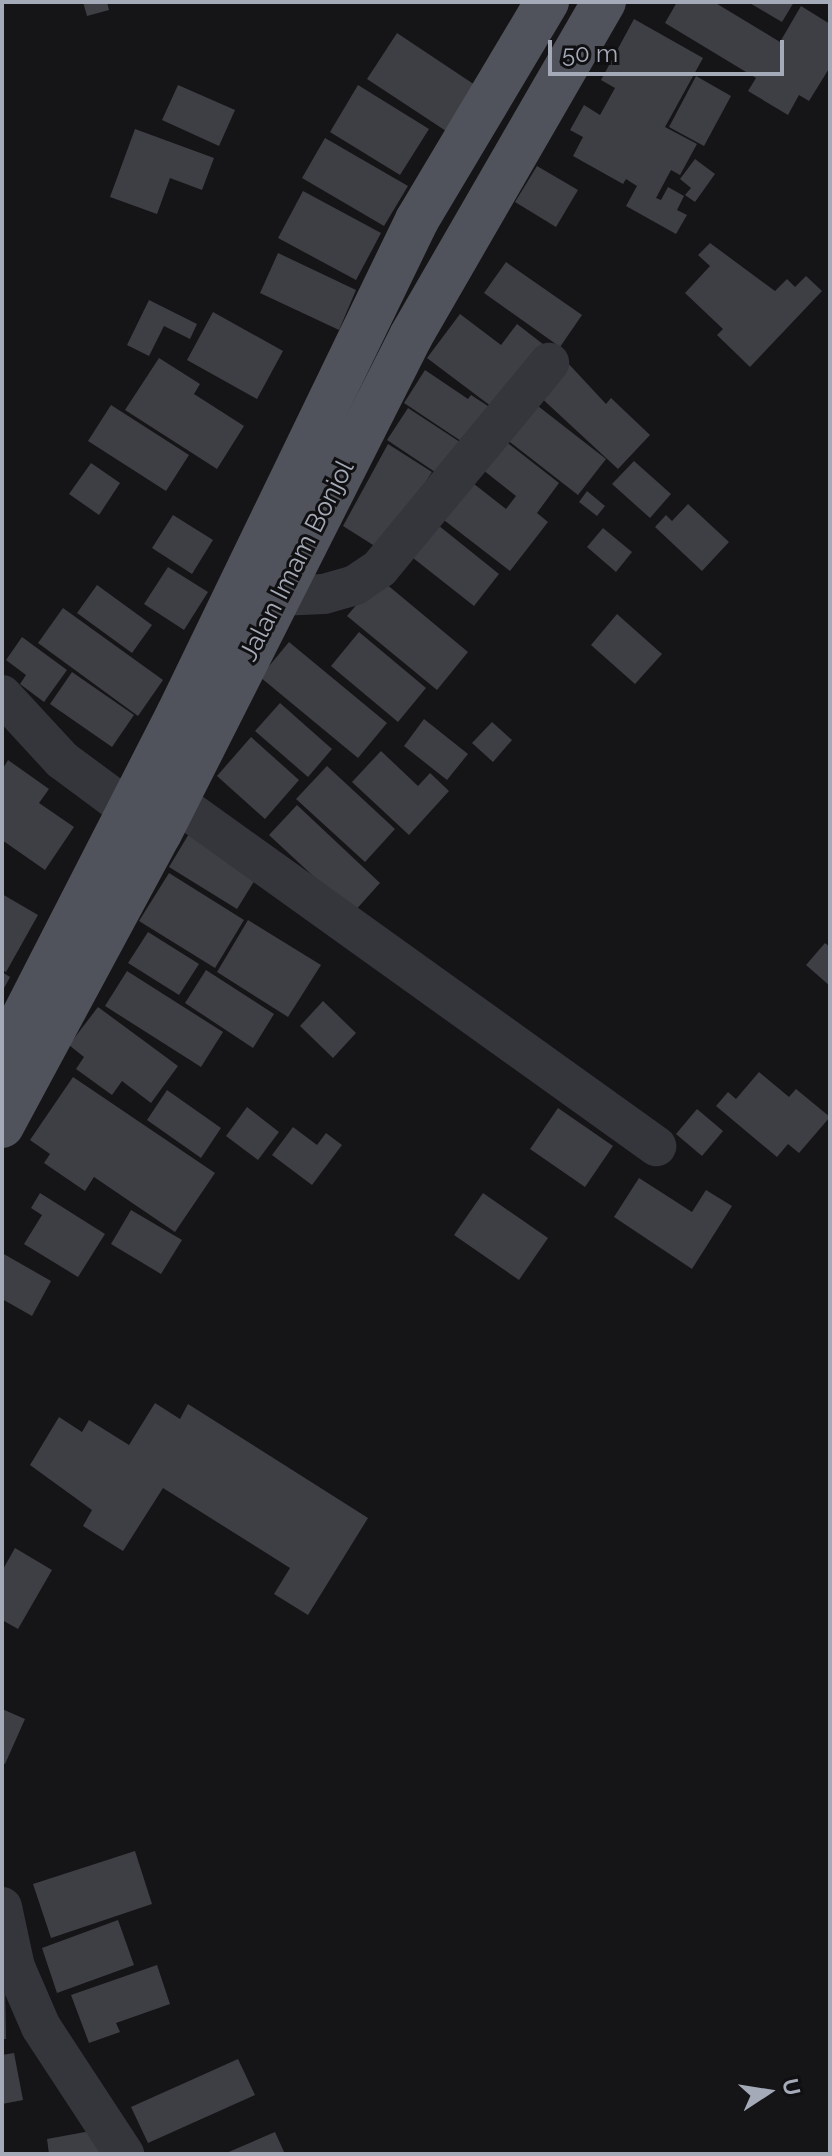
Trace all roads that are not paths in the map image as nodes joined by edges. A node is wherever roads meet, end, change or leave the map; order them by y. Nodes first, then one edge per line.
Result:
1 (547, 2) edge
2 (604, 2) edge
3 (417, 220) junction
4 (468, 245) junction
5 (549, 363) dead end
6 (278, 596) junction
7 (2, 695) edge
8 (155, 814) junction
9 (2, 1058) edge
10 (2, 1126) edge
11 (656, 1146) dead end
12 (2, 1907) edge
13 (124, 2154) edge

1 - 3 main road, Jalan Imam Bonjol
2 - 4 main road, Jalan Imam Bonjol
3 - 4 main road
3 - 8 main road, Jalan Imam Bonjol
4 - 6 main road, Jalan Imam Bonjol
5 - 6 street
6 - 8 main road, Jalan Imam Bonjol
7 - 8 street
8 - 9 main road, Jalan Imam Bonjol
8 - 10 main road, Jalan Imam Bonjol
8 - 11 street
12 - 13 street

